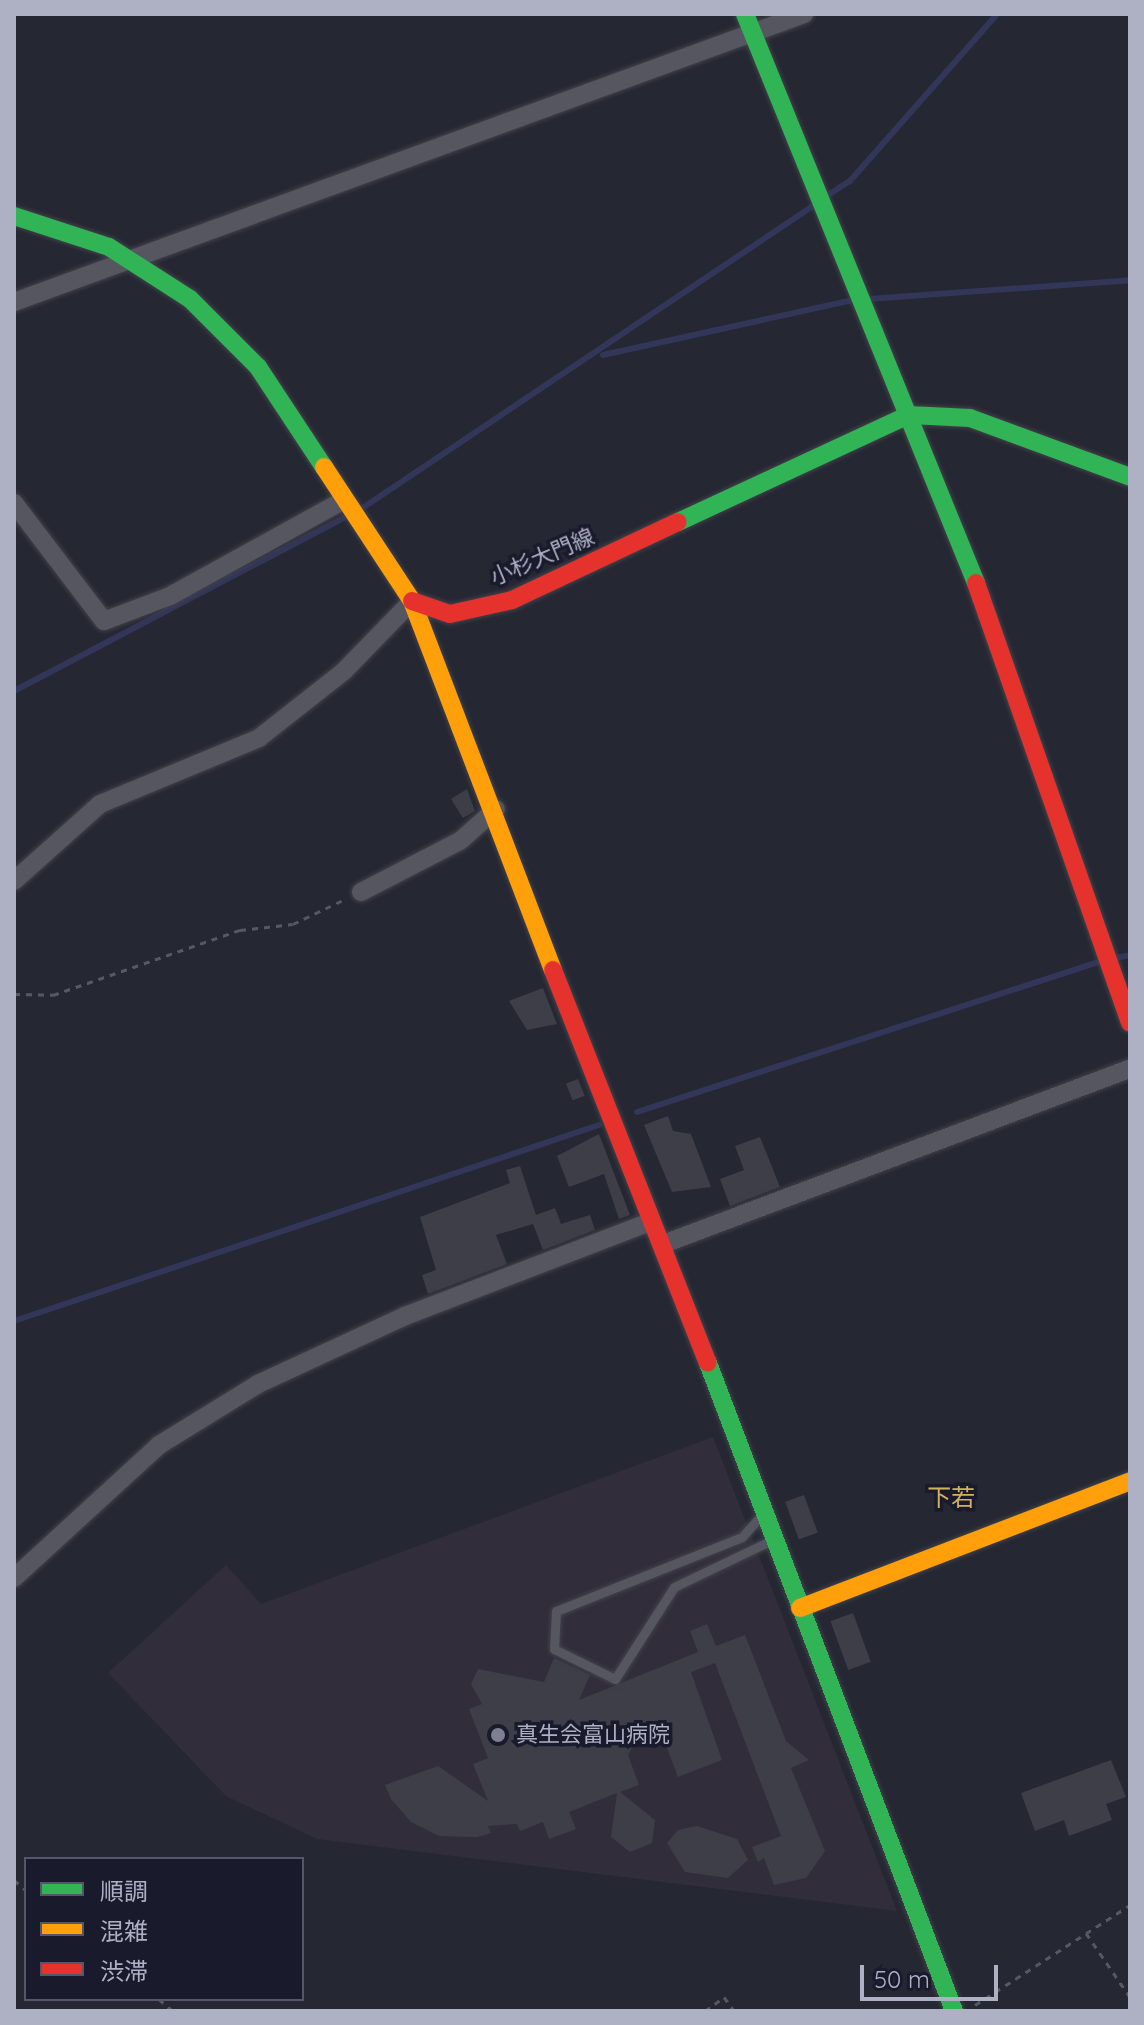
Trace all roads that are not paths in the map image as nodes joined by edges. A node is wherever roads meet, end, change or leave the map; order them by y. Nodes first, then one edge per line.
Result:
1 (745, 14) edge
2 (804, 14) edge
3 (754, 34) junction
4 (14, 216) edge
5 (131, 259) junction
6 (14, 302) edge
7 (908, 415) junction
8 (1130, 477) edge
9 (344, 500) junction
10 (14, 503) edge
11 (412, 601) junction
12 (496, 809) junction
13 (14, 881) edge
14 (361, 892) road end
15 (1130, 1023) edge
16 (1130, 1069) edge
17 (650, 1222) junction
18 (666, 1243) junction
19 (1130, 1481) edge
20 (762, 1517) junction
21 (771, 1541) junction
22 (14, 1578) edge
23 (800, 1608) junction
24 (954, 2011) edge

1 - 3 street
2 - 3 street
3 - 5 street
3 - 7 street
4 - 5 street
5 - 6 street
5 - 9 street
7 - 8 street, 小杉大門線
7 - 11 street, 小杉大門線
7 - 15 street
9 - 10 street
9 - 11 street
11 - 12 street
11 - 13 street
12 - 14 street
12 - 17 street
16 - 18 street
17 - 18 street
17 - 22 street
18 - 20 street
19 - 23 street
20 - 21 street
20 - 21 lane
21 - 23 street
23 - 24 street

